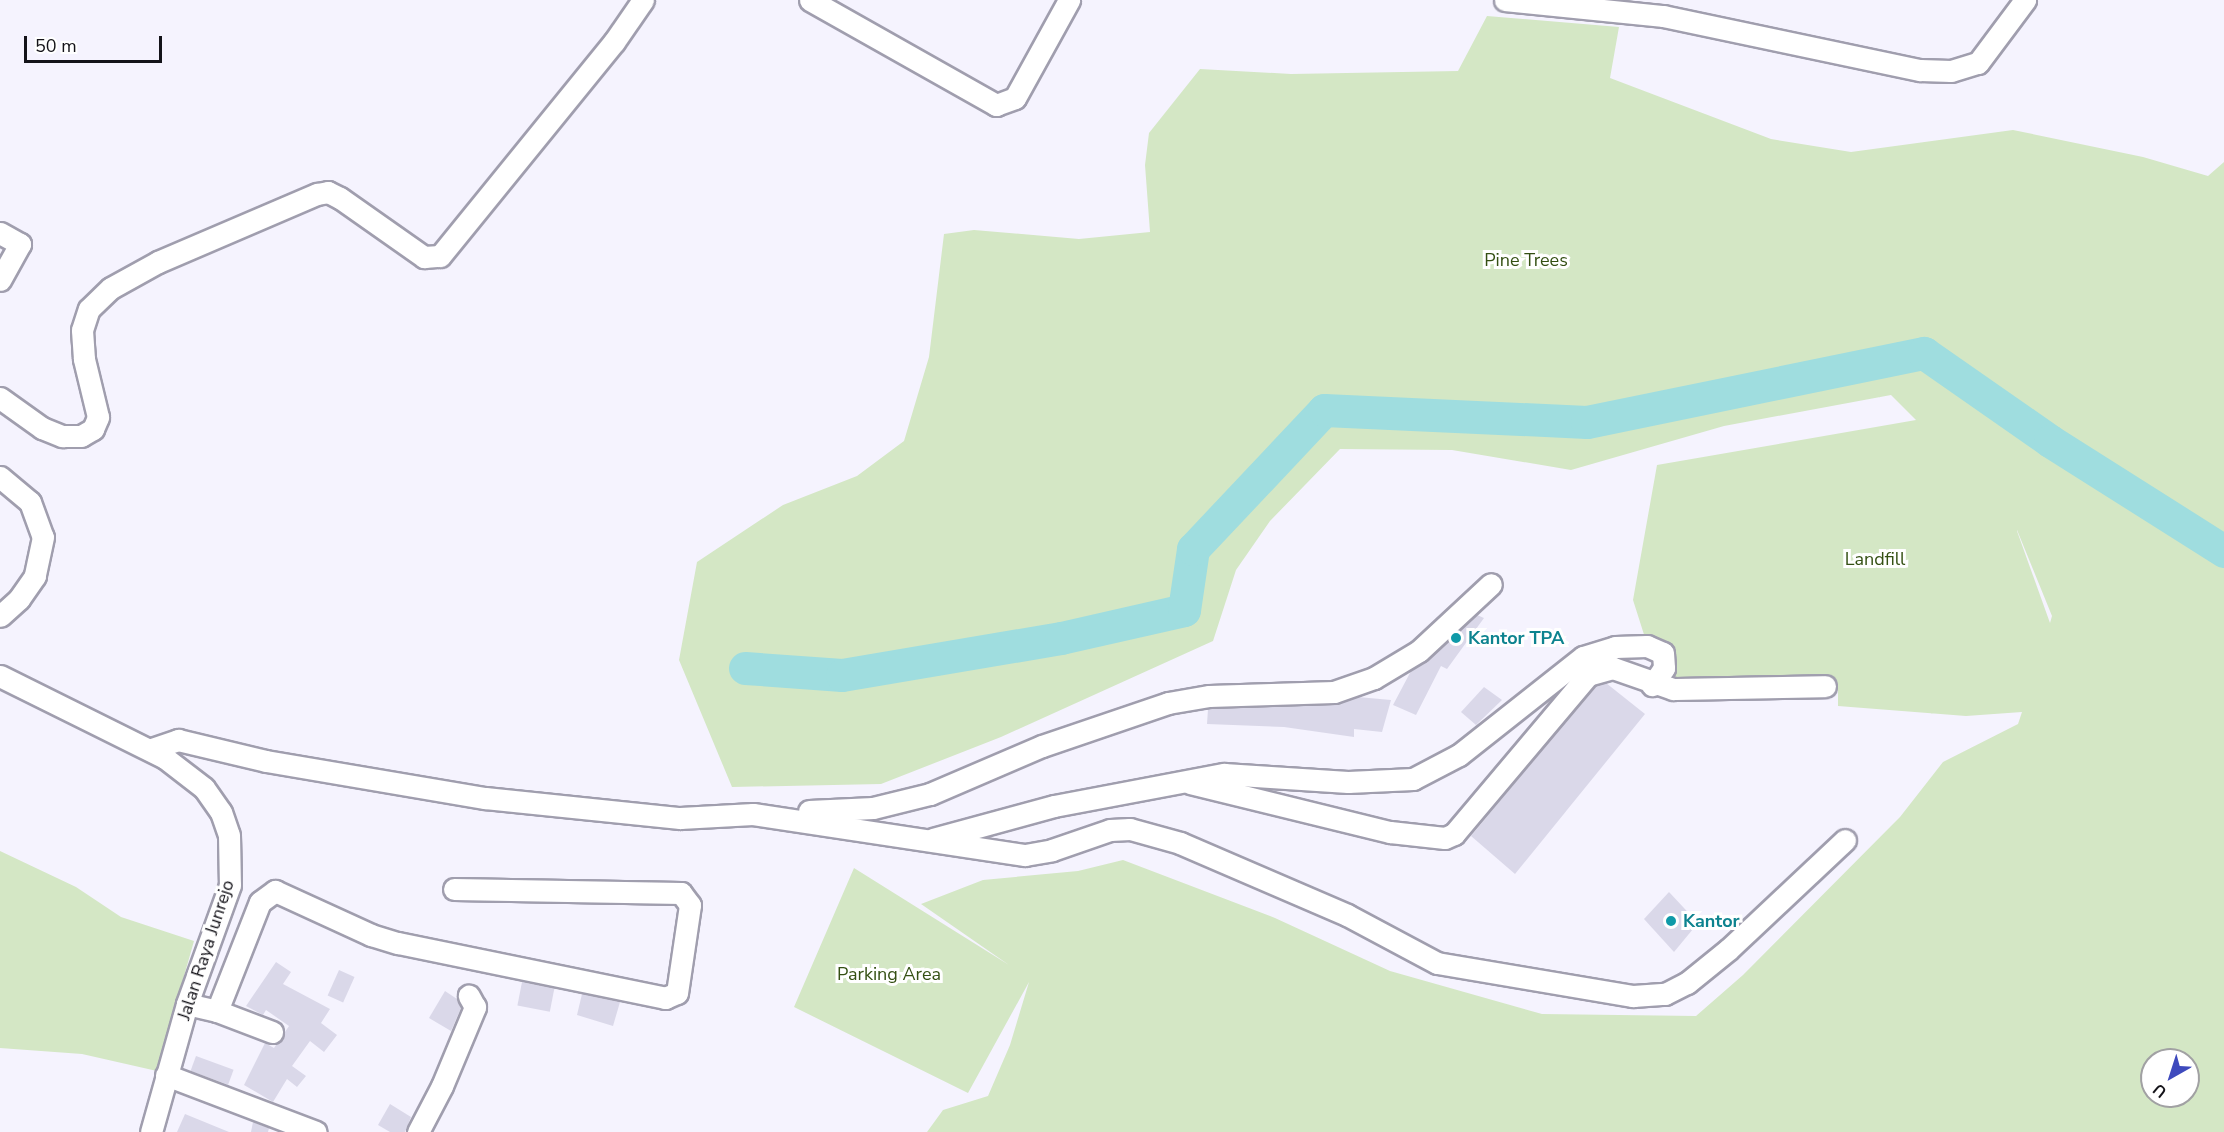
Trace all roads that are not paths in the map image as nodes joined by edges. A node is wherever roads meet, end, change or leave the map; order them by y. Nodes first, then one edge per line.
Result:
1 (643, 0) edge
2 (810, 0) edge
3 (1069, 0) edge
4 (1505, 0) edge
5 (2025, 0) edge
6 (0, 233) edge
7 (0, 280) edge
8 (0, 398) edge
9 (0, 477) edge
10 (1491, 584) dead end
11 (0, 616) edge
12 (0, 676) edge
13 (1652, 685) junction
14 (1825, 686) dead end
15 (152, 749) junction
16 (1177, 780) junction
17 (753, 814) junction
18 (1845, 840) dead end
19 (924, 841) junction
20 (454, 889) dead end
21 (469, 996) dead end
22 (187, 1004) junction
23 (217, 1011) junction
24 (272, 1032) dead end
25 (166, 1075) junction
26 (151, 1132) edge
27 (316, 1132) edge
28 (418, 1132) edge

1 - 8 street
2 - 3 street
4 - 5 street
6 - 7 street
9 - 11 street
10 - 17 street
12 - 15 street, Jalan Raya Junrejo
13 - 14 street
13 - 16 street
13 - 16 street
15 - 17 street
15 - 22 street, Jalan Raya Junrejo
16 - 19 street
17 - 19 street
18 - 19 street
20 - 23 street
21 - 28 street
22 - 23 street
22 - 25 street, Jalan Raya Junrejo
23 - 24 street
25 - 26 street, Jalan Raya Junrejo
25 - 27 street

